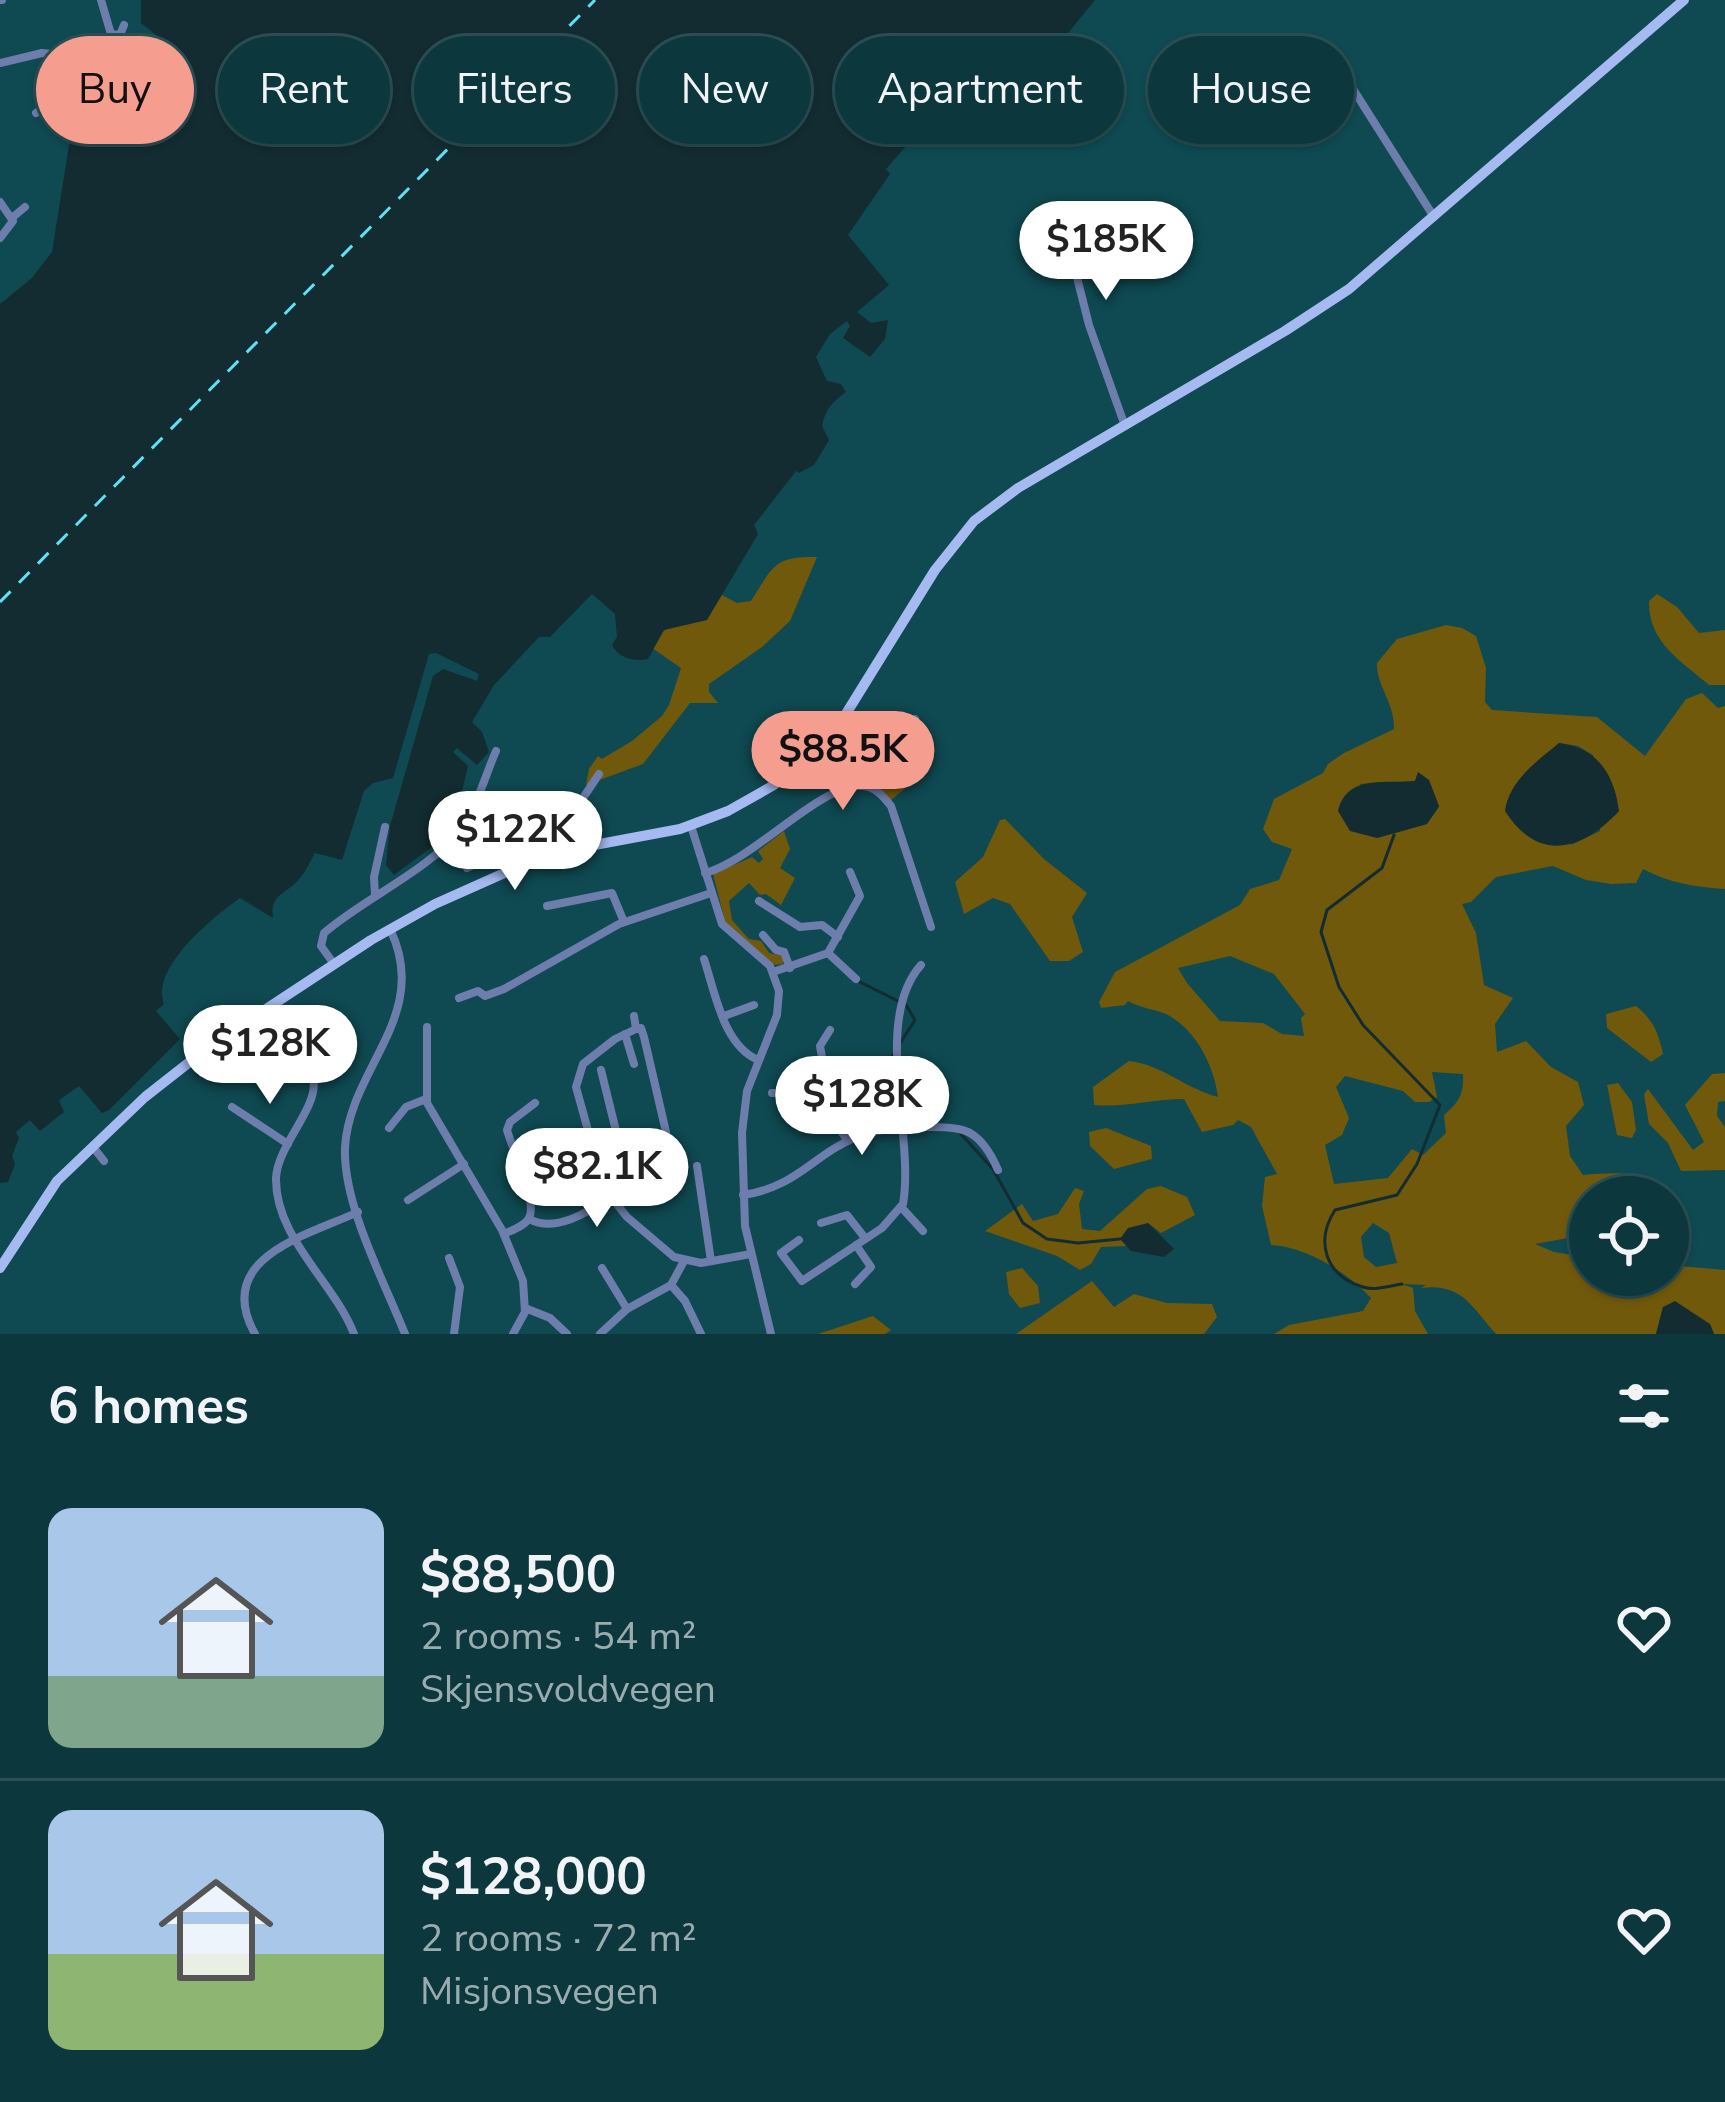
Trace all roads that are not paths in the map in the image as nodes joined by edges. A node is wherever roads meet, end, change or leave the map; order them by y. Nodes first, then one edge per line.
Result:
1 (100, 0) edge
2 (1684, 0) edge
3 (124, 25) dead end
4 (36, 56) edge
5 (0, 63) edge
6 (1354, 91) edge
7 (0, 202) edge
8 (25, 207) dead end
9 (1045, 208) dead end
10 (13, 217) junction
11 (1435, 218) junction
12 (0, 238) edge
13 (1125, 426) junction
14 (915, 719) dead end
15 (496, 751) dead end
16 (599, 774) dead end
17 (864, 786) junction
18 (577, 807) junction
19 (691, 826) junction
20 (385, 827) dead end
21 (584, 847) junction
22 (467, 868) dead end
23 (850, 872) dead end
24 (705, 873) junction
25 (711, 893) junction
26 (375, 896) junction
27 (759, 901) dead end
28 (547, 906) dead end
29 (624, 922) junction
30 (931, 927) dead end
31 (390, 928) junction
32 (764, 935) dead end
33 (838, 937) junction
34 (828, 953) junction
35 (704, 959) dead end
36 (334, 964) junction
37 (922, 965) dead end
38 (790, 968) junction
39 (773, 972) junction
40 (856, 979) dead end
41 (459, 998) dead end
42 (754, 1005) dead end
43 (634, 1016) dead end
44 (724, 1016) junction
45 (427, 1027) dead end
46 (636, 1029) junction
47 (830, 1030) dead end
48 (625, 1034) junction
49 (329, 1037) dead end
50 (273, 1052) dead end
51 (758, 1060) junction
52 (634, 1064) dead end
53 (601, 1070) dead end
54 (312, 1073) junction
55 (772, 1093) dead end
56 (426, 1099) junction
57 (815, 1102) junction
58 (535, 1103) dead end
59 (232, 1107) dead end
60 (389, 1128) dead end
61 (903, 1130) junction
62 (666, 1132) dead end
63 (617, 1135) junction
64 (638, 1140) dead end
65 (848, 1141) junction
66 (589, 1142) junction
67 (288, 1144) junction
68 (92, 1146) junction
69 (104, 1161) dead end
70 (464, 1164) junction
71 (697, 1166) dead end
72 (998, 1170) dead end
73 (743, 1195) junction
74 (610, 1197) junction
75 (408, 1200) dead end
76 (902, 1208) junction
77 (358, 1212) junction
78 (529, 1219) junction
79 (821, 1223) dead end
80 (923, 1231) dead end
81 (504, 1234) junction
82 (865, 1238) junction
83 (296, 1240) junction
84 (799, 1240) dead end
85 (856, 1245) junction
86 (751, 1254) junction
87 (449, 1258) dead end
88 (684, 1261) junction
89 (711, 1261) junction
90 (0, 1268) edge
91 (602, 1268) dead end
92 (855, 1284) dead end
93 (670, 1285) junction
94 (525, 1308) junction
95 (623, 1313) junction
96 (621, 1329) dead end
97 (353, 1332) edge
98 (255, 1334) edge
99 (405, 1334) edge
100 (454, 1334) edge
101 (514, 1334) edge
102 (567, 1334) edge
103 (600, 1334) edge
104 (701, 1334) edge
105 (771, 1334) edge

1 - 3 street
2 - 11 main road
4 - 5 street
6 - 11 street
7 - 10 street
8 - 10 street
9 - 13 street
10 - 12 street
11 - 13 main road
13 - 19 main road
14 - 17 street
15 - 26 street
16 - 18 street
17 - 24 street
17 - 30 street
18 - 21 street
18 - 22 street
19 - 21 main road
19 - 24 street
20 - 26 street
21 - 31 main road
23 - 33 street
24 - 25 street
25 - 29 street
25 - 39 street
26 - 36 street
27 - 33 street
28 - 29 street
29 - 41 street
31 - 36 main road
31 - 77 street
32 - 38 street
33 - 34 street
34 - 38 street
34 - 40 street
35 - 44 street
36 - 68 main road
37 - 61 street
38 - 39 street
39 - 51 street
42 - 44 street
43 - 46 street
44 - 51 street
45 - 56 street
46 - 48 street
46 - 62 street
47 - 57 street
48 - 52 street
48 - 66 street
49 - 54 street
50 - 54 street
51 - 73 street
53 - 63 street
54 - 67 street
55 - 57 street
56 - 60 street
56 - 70 street
57 - 65 street
58 - 78 street
59 - 67 street
61 - 65 street
61 - 72 street
61 - 76 street
63 - 64 street
63 - 66 street
65 - 73 street
66 - 74 street
67 - 83 street
68 - 69 street
68 - 90 main road
70 - 75 street
70 - 81 street
71 - 89 street
73 - 86 street
74 - 78 street
74 - 88 street
76 - 80 street
76 - 82 street
77 - 83 street
77 - 99 street
78 - 81 street
79 - 82 street
81 - 94 street
82 - 85 street
83 - 97 street
83 - 98 street
84 - 85 street
85 - 92 street
86 - 89 street
86 - 105 street
87 - 100 street
88 - 89 street
88 - 93 street
91 - 95 street
93 - 95 street
93 - 104 street
94 - 101 street
94 - 102 street
95 - 96 street
95 - 103 street

